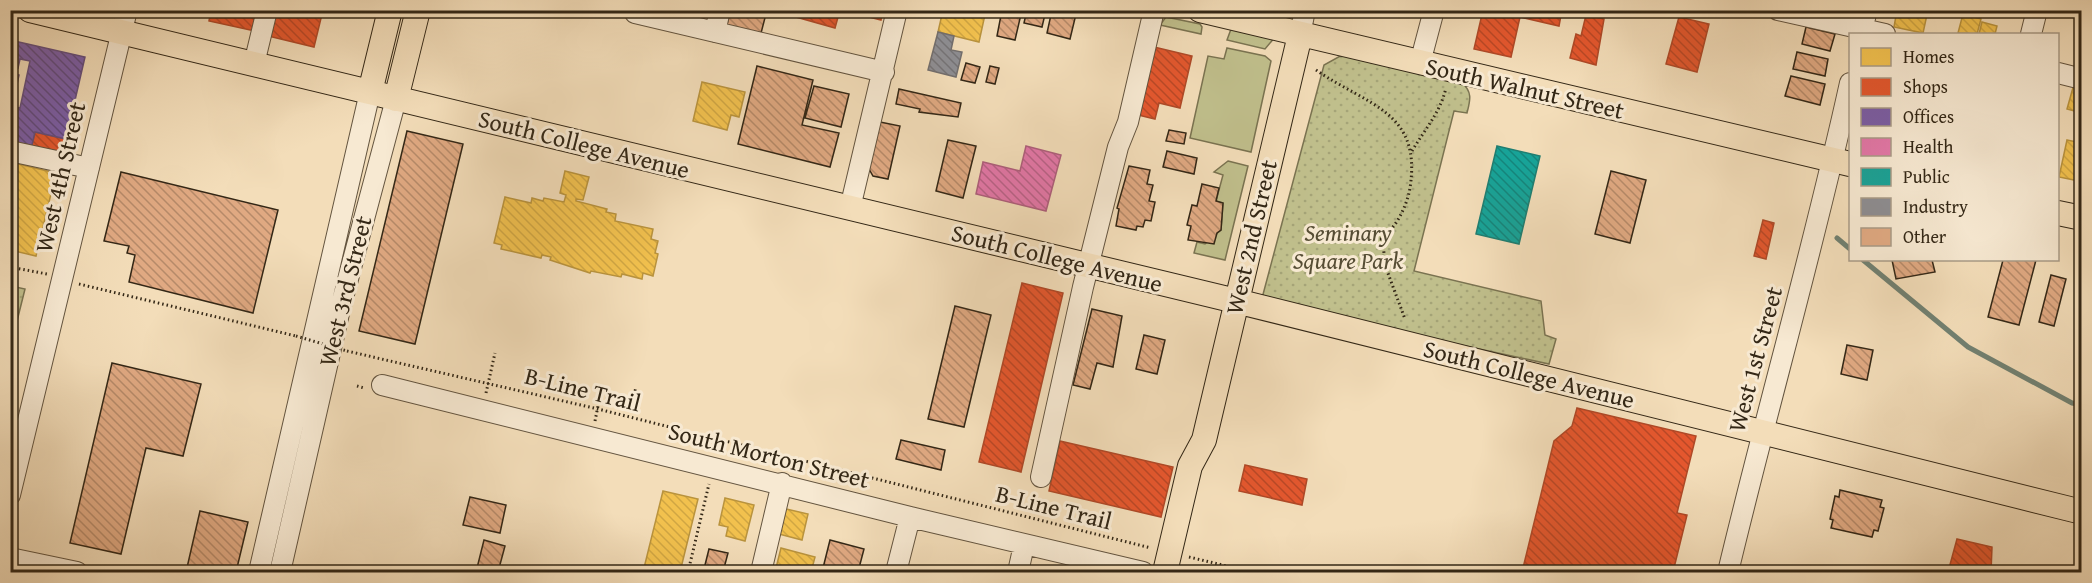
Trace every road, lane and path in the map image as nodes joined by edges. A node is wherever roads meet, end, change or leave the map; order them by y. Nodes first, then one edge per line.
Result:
1 (30, 10) edge
2 (267, 10) edge
3 (390, 10) edge
4 (418, 10) edge
5 (720, 10) edge
6 (897, 10) edge
7 (1154, 10) edge
8 (1200, 10) edge
9 (1305, 10) edge
10 (1434, 10) edge
11 (1778, 10) edge
12 (2037, 10) edge
13 (635, 13) dead end
14 (124, 21) edge
15 (1864, 25) edge
16 (715, 32) junction
17 (1883, 33) edge
18 (2031, 33) edge
19 (1300, 35) junction
20 (1420, 63) junction
21 (254, 64) junction
22 (1316, 70) dead end
23 (884, 72) junction
24 (2059, 73) edge
25 (2082, 79) edge
26 (1446, 87) dead end
27 (370, 93) junction
28 (396, 99) junction
29 (1849, 101) edge
30 (10, 150) edge
31 (1412, 151) junction
32 (1842, 162) edge
33 (89, 168) junction
34 (850, 208) junction
35 (2059, 213) edge
36 (2082, 218) edge
37 (1382, 238) junction
38 (1342, 240) dead end
39 (1088, 266) junction
40 (10, 267) edge
41 (62, 278) junction
42 (1236, 301) junction
43 (1405, 320) dead end
44 (495, 353) dead end
45 (489, 383) junction
46 (382, 385) dead end
47 (636, 387) dead end
48 (598, 409) junction
49 (481, 410) junction
50 (19, 424) edge
51 (1761, 432) junction
52 (590, 437) junction
53 (1041, 477) dead end
54 (782, 483) junction
55 (708, 484) dead end
56 (10, 495) edge
57 (2082, 512) edge
58 (910, 518) junction
59 (1024, 545) junction
60 (10, 558) edge
61 (1176, 563) edge
62 (77, 573) edge
63 (259, 573) edge
64 (280, 573) edge
65 (688, 573) edge
66 (761, 573) edge
67 (896, 573) edge
68 (1018, 573) edge
69 (1143, 573) edge
70 (1252, 573) edge
71 (1728, 573) edge

1 - 14 main road, South College Avenue
2 - 21 street
3 - 27 main road, West 3rd Street
4 - 28 main road, West 3rd Street
5 - 16 street
6 - 23 street
7 - 39 street
8 - 19 main road, South Walnut Street
9 - 19 street
10 - 20 street
11 - 15 street
12 - 18 street
13 - 16 street
14 - 21 main road, South College Avenue
14 - 33 street, West 4th Street
15 - 17 street
16 - 23 street
19 - 20 main road, South Walnut Street
19 - 42 main road, West 2nd Street
20 - 32 main road, South Walnut Street
21 - 27 main road, South College Avenue
22 - 31 path
23 - 34 street
24 - 25 street
26 - 31 path
27 - 28 main road, South College Avenue
27 - 63 street, West 3rd Street
28 - 34 main road, South College Avenue
28 - 64 street, West 3rd Street
29 - 32 street, West 1st Street
30 - 33 street
31 - 37 path
32 - 51 street, West 1st Street
33 - 41 street, West 4th Street
34 - 39 main road, South College Avenue
35 - 36 main road
37 - 38 path
37 - 43 path
39 - 42 main road, South College Avenue
39 - 53 street
40 - 41 path, B-Line Trail
41 - 45 path, B-Line Trail, bridge
41 - 50 street, West 4th Street
42 - 51 main road, South College Avenue
42 - 61 main road, West 2nd Street
44 - 45 path
45 - 48 path, B-Line Trail
45 - 49 path
46 - 49 street, South Morton Street
47 - 48 path
48 - 52 path
48 - 61 path, B-Line Trail
49 - 52 street, South Morton Street
50 - 56 street, West 4th Street
51 - 57 main road, South College Avenue
51 - 71 street, West 1st Street
52 - 54 street, South Morton Street
54 - 58 street, South Morton Street
54 - 66 street
55 - 65 path
58 - 59 street, South Morton Street
58 - 67 street
59 - 68 street
59 - 69 street, South Morton Street
60 - 62 street
61 - 70 path, B-Line Trail

